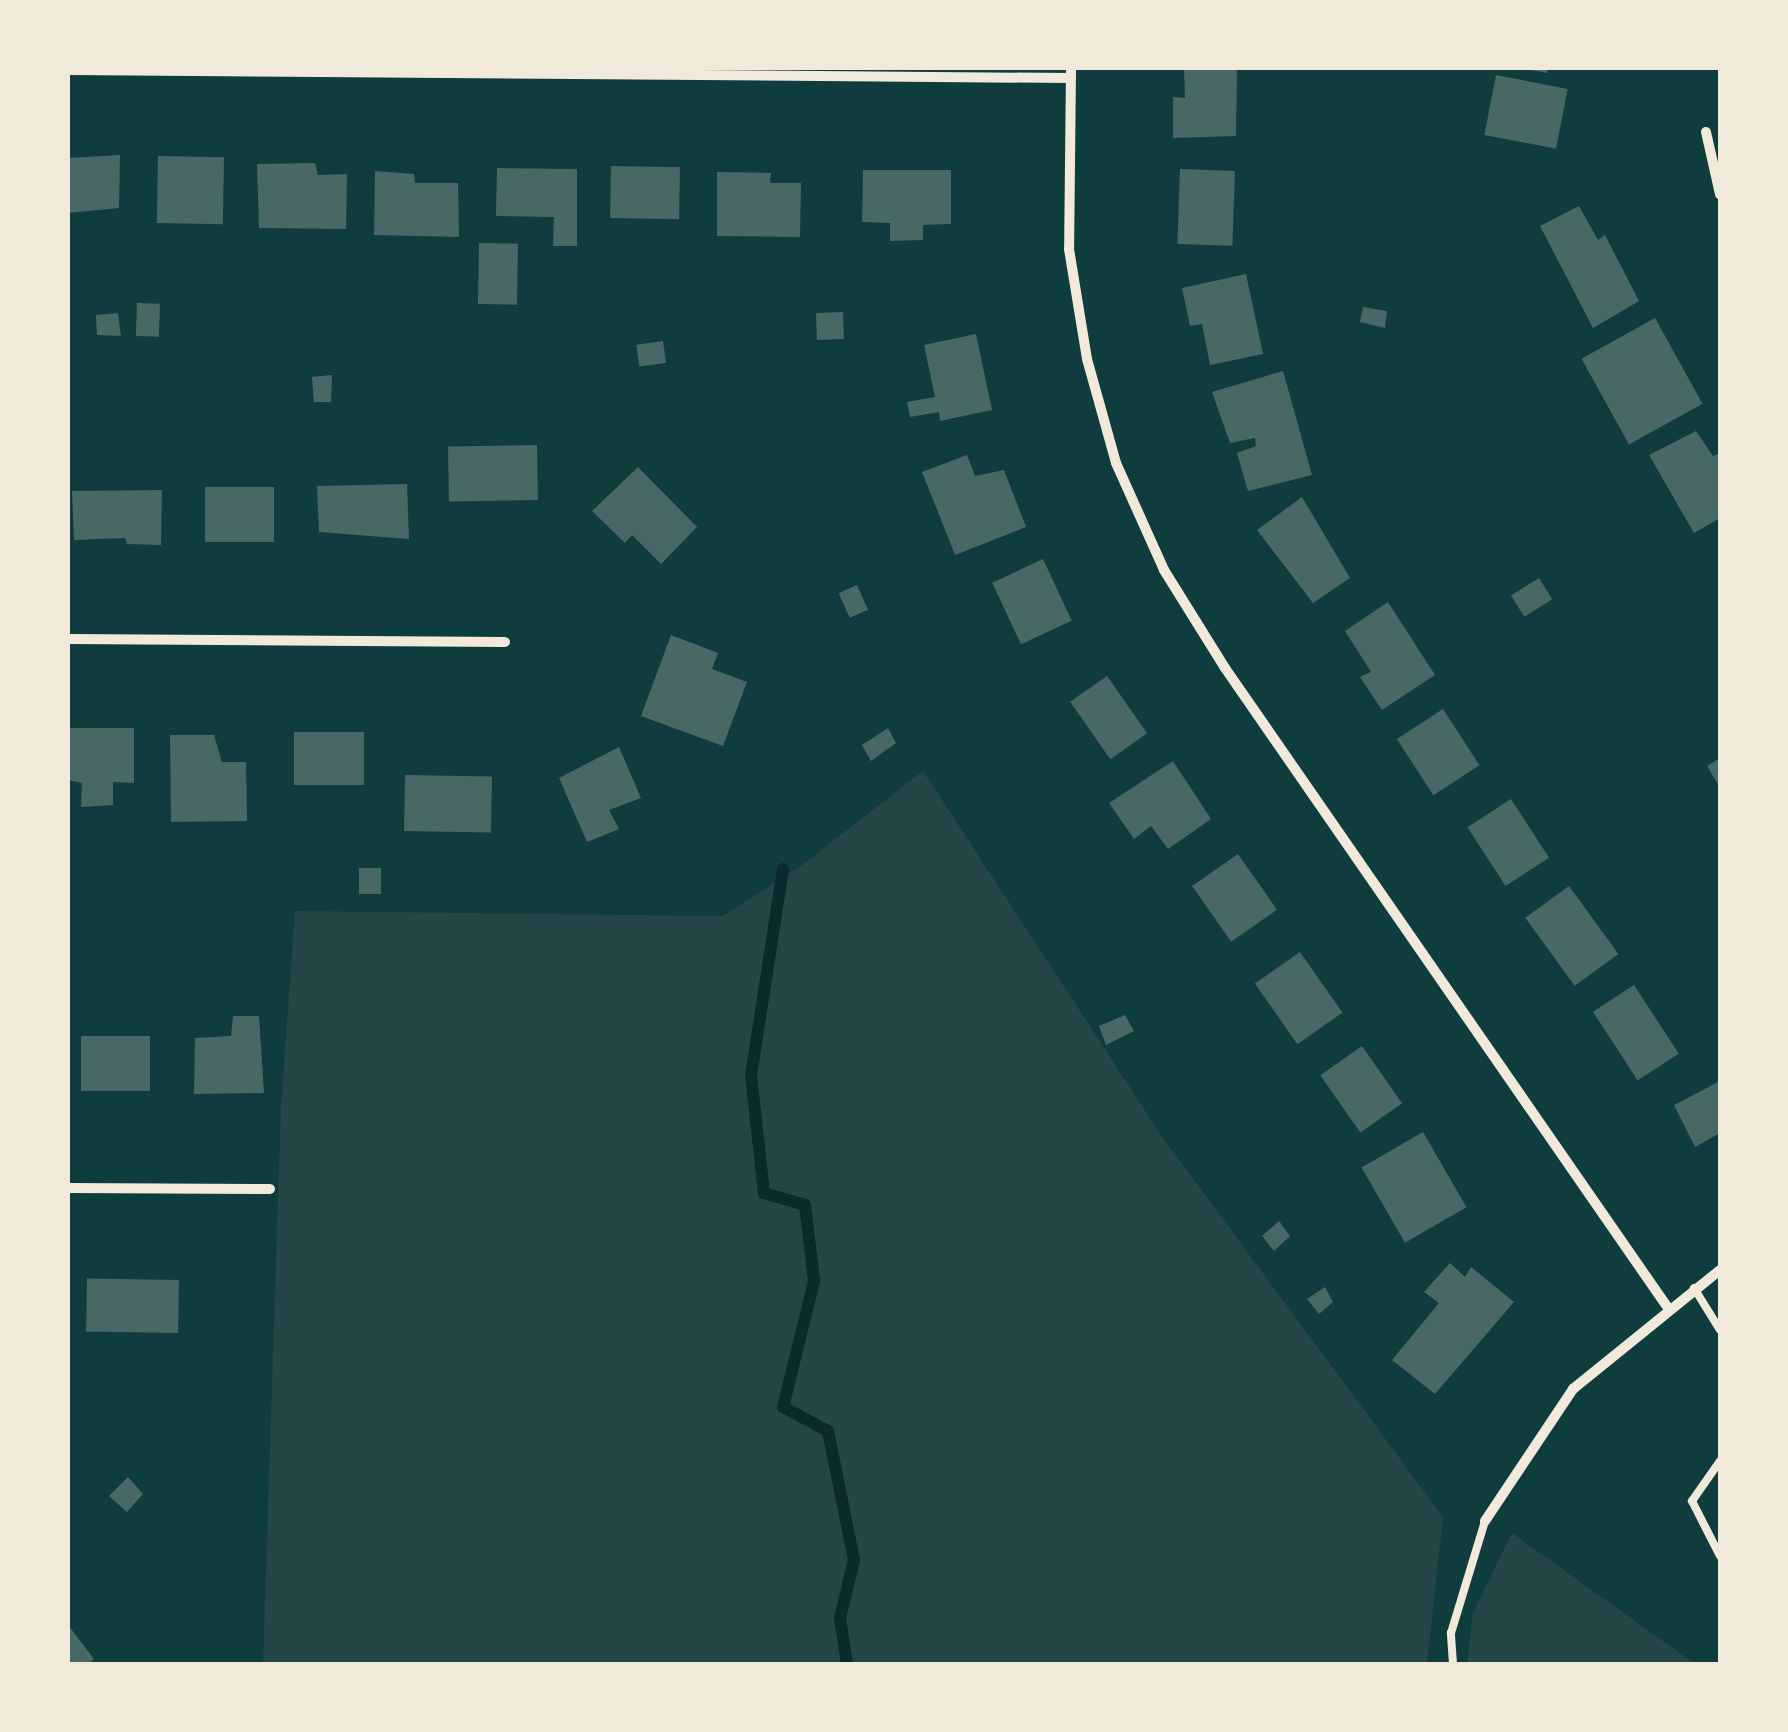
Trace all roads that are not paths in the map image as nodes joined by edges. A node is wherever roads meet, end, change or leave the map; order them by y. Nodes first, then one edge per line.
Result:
1 (68, 70) edge
2 (506, 70) edge
3 (1071, 73) edge
4 (1706, 132) dead end
5 (1720, 194) edge
6 (68, 638) edge
7 (504, 642) dead end
8 (68, 1188) edge
9 (270, 1190) dead end
10 (1720, 1270) edge
11 (1694, 1288) junction
12 (1668, 1308) junction
13 (1720, 1330) edge
14 (1720, 1461) edge
15 (1485, 1520) joint
16 (1720, 1556) edge
17 (1453, 1664) edge

1 - 2 street
2 - 3 street
3 - 12 street
4 - 5 street
6 - 7 street
8 - 9 street
10 - 11 street
11 - 12 street
11 - 13 lane
12 - 15 street
14 - 16 lane
15 - 17 lane

